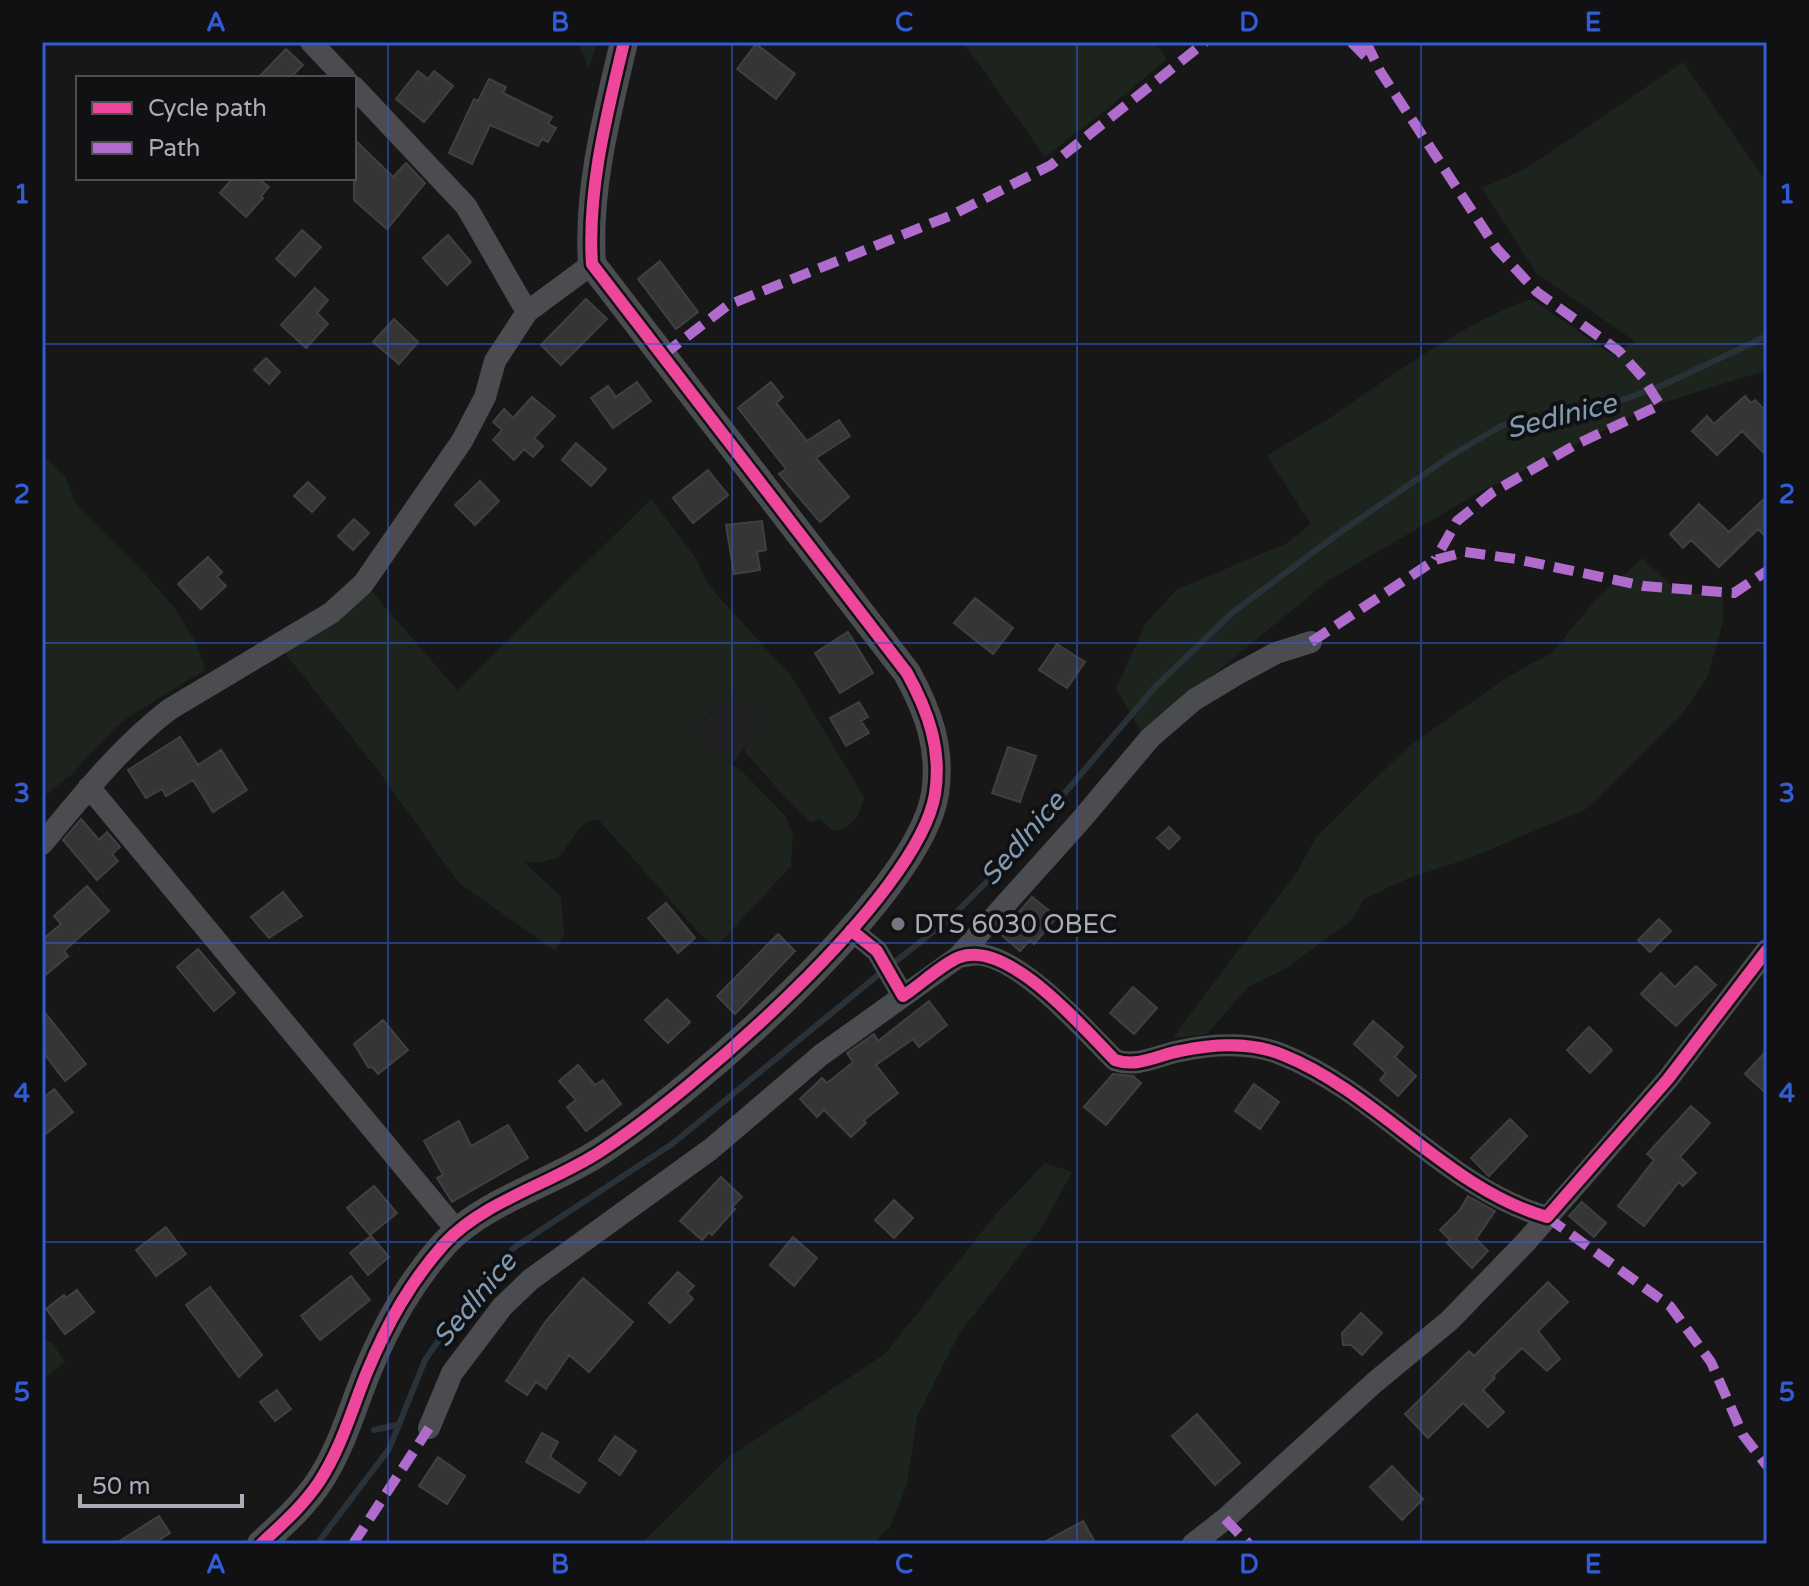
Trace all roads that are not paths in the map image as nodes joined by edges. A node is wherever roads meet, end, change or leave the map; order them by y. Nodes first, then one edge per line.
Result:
1 (311, 42) edge
2 (624, 42) edge
3 (343, 76) edge
4 (356, 89) edge
5 (592, 264) junction
6 (527, 312) junction
7 (1311, 642) dead end
8 (89, 787) junction
9 (42, 844) edge
10 (851, 930) junction
11 (1767, 950) edge
12 (958, 957) junction
13 (901, 990) junction
14 (1547, 1217) junction
15 (458, 1232) junction
16 (429, 1428) dead end
17 (261, 1544) edge
18 (1193, 1544) edge

1 - 3 street
2 - 5 street
4 - 6 street
5 - 6 street
5 - 10 street
6 - 8 street
7 - 12 street
8 - 9 street
8 - 15 street
10 - 13 street
10 - 15 street
11 - 14 street
12 - 13 street
12 - 14 street
13 - 16 street
14 - 18 street
15 - 17 street

